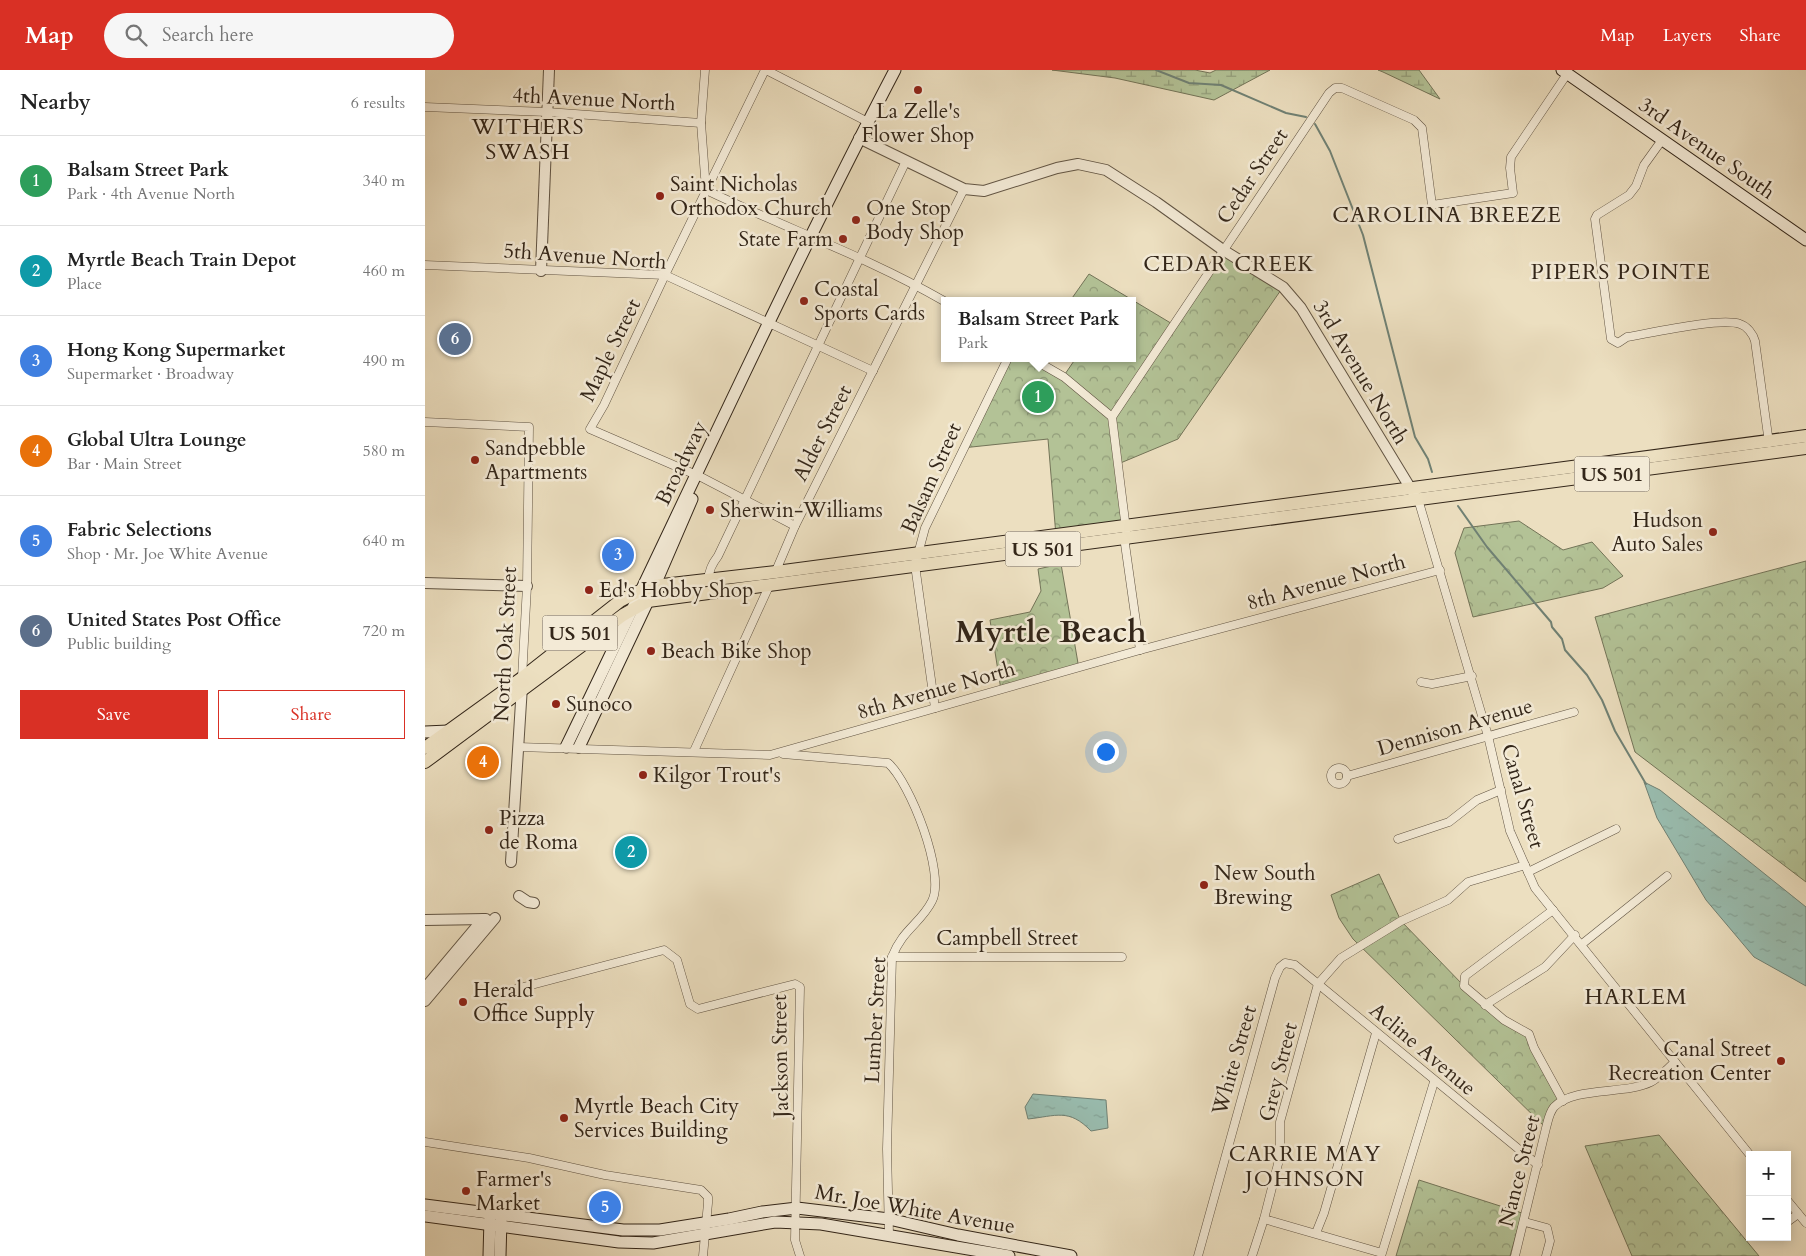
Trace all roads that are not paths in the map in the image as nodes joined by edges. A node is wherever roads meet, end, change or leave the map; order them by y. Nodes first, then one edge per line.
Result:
1 (549, 70) edge
2 (705, 70) edge
3 (765, 70) edge
4 (895, 70) edge
5 (1564, 72) edge
6 (425, 107) edge
7 (547, 112) junction
8 (868, 122) junction
9 (701, 123) junction
10 (859, 138) junction
11 (1661, 140) junction
12 (907, 161) junction
13 (963, 189) junction
14 (706, 190) junction
15 (815, 237) junction
16 (1806, 240) edge
17 (1223, 250) junction
18 (861, 258) junction
19 (425, 265) edge
20 (541, 271) junction
21 (665, 274) junction
22 (916, 285) junction
23 (941, 300) edge
24 (772, 325) junction
25 (818, 346) junction
26 (1006, 362) edge
27 (1038, 362) edge
28 (873, 371) junction
29 (1111, 417) junction
30 (425, 422) edge
31 (1806, 436) edge
32 (1770, 447) junction
33 (1806, 448) edge
34 (698, 476) junction
35 (1415, 494) junction
36 (745, 500) junction
37 (795, 526) junction
38 (1126, 531) junction
39 (916, 560) junction
40 (1440, 570) junction
41 (773, 578) junction
42 (709, 581) junction
43 (425, 583) edge
44 (527, 586) junction
45 (654, 586) junction
46 (644, 596) junction
47 (632, 610) junction
48 (1140, 650) junction
49 (1471, 676) junction
50 (1421, 682) dead end
51 (522, 685) junction
52 (935, 708) junction
53 (1574, 712) dead end
54 (425, 732) edge
55 (451, 736) junction
56 (1488, 736) junction
57 (428, 744) edge
58 (518, 747) junction
59 (566, 747) junction
60 (579, 747) junction
61 (694, 751) junction
62 (777, 753) junction
63 (425, 762) edge
64 (1347, 776) dead end
65 (1501, 790) junction
66 (1616, 829) dead end
67 (1398, 839) dead end
68 (511, 862) dead end
69 (1526, 869) junction
70 (1667, 876) dead end
71 (519, 896) dead end
72 (534, 903) dead end
73 (1553, 910) junction
74 (483, 919) junction
75 (425, 920) edge
76 (1575, 935) junction
77 (1582, 944) junction
78 (1122, 956) dead end
79 (893, 957) junction
80 (1285, 963) joint
81 (1318, 984) junction
82 (425, 988) edge
83 (505, 992) dead end
84 (425, 1001) edge
85 (1485, 1005) junction
86 (1376, 1033) junction
87 (1675, 1062) junction
88 (1434, 1082) junction
89 (1563, 1100) junction
90 (425, 1142) edge
91 (1747, 1151) edge
92 (1538, 1165) junction
93 (425, 1205) edge
94 (1791, 1205) edge
95 (797, 1208) junction
96 (1798, 1214) junction
97 (425, 1216) edge
98 (889, 1219) junction
99 (1264, 1219) junction
100 (1791, 1219) edge
101 (496, 1220) junction
102 (706, 1222) junction
103 (1525, 1222) junction
104 (795, 1223) junction
105 (1806, 1223) edge
106 (1315, 1233) junction
107 (704, 1235) junction
108 (889, 1235) junction
109 (489, 1256) edge
110 (500, 1256) edge
111 (703, 1256) edge
112 (799, 1256) edge
113 (1009, 1256) edge
114 (1071, 1256) edge
115 (1198, 1256) edge
116 (1251, 1256) edge
117 (1515, 1256) edge
118 (1546, 1256) edge

1 - 7 street
2 - 9 street
3 - 8 street
3 - 14 street, Maple Street
4 - 8 main road, Broadway
5 - 11 main road, 3rd Avenue South
5 - 17 street, Cedar Street
6 - 7 street, 4th Avenue North
7 - 9 street, 4th Avenue North
7 - 20 street
8 - 10 main road, Broadway
9 - 14 street
10 - 12 street, 3rd Avenue North
10 - 15 main road, Broadway
11 - 16 main road, 3rd Avenue South
11 - 32 street
12 - 13 street, 3rd Avenue North
12 - 18 street
13 - 17 street, 3rd Avenue North
13 - 22 street, Alder Street
14 - 15 street
14 - 21 street, Maple Street
15 - 18 street
15 - 24 main road, Broadway
17 - 29 street, Cedar Street
17 - 35 street, 3rd Avenue North
18 - 22 street
18 - 25 street
19 - 20 street, 5th Avenue North
20 - 21 street, 5th Avenue North
21 - 24 street, 5th Avenue North
21 - 34 street, Maple Street
22 - 23 street
22 - 28 street, Alder Street
24 - 25 street, 5th Avenue North
24 - 34 main road, Broadway
25 - 28 street, 5th Avenue North
25 - 36 street
26 - 39 street, Balsam Street
27 - 29 street
28 - 37 street, Alder Street
29 - 38 street
30 - 44 street, North Oak Street
31 - 32 main road, US 501
32 - 33 main road, US 501
32 - 35 main road, US 501
34 - 36 street
34 - 45 main road, Broadway
34 - 46 main road, Broadway
35 - 38 main road, US 501
35 - 40 street, Canal Street
36 - 37 street
36 - 42 street
37 - 41 street, Alder Street
38 - 39 main road, US 501
38 - 48 street
39 - 41 main road, US 501
39 - 52 street, Balsam Street
40 - 48 street, 8th Avenue North
40 - 49 street, Canal Street
41 - 42 main road, US 501
41 - 46 main road, US 501
41 - 61 street, Alder Street
42 - 45 main road, US 501
43 - 44 street
44 - 51 street, North Oak Street
45 - 46 main road, US 501
46 - 47 main road, US 501
46 - 51 main road, US 501
46 - 60 main road, Broadway
47 - 51 main road, US 501
47 - 59 main road
48 - 52 street, 8th Avenue North
49 - 50 street
49 - 56 street, Canal Street
51 - 55 main road, US 501
51 - 58 street, North Oak Street
52 - 62 street, 8th Avenue North
53 - 56 street, Dennison Avenue
54 - 55 main road
55 - 57 main road, US 501
55 - 63 main road, US 501
56 - 64 street, Dennison Avenue
56 - 65 street, Canal Street
58 - 59 street, 8th Avenue North
58 - 68 street, North Oak Street
59 - 60 street, 8th Avenue North
60 - 61 street, 8th Avenue North
61 - 62 street, 8th Avenue North
62 - 79 street, Lumber Street
65 - 67 street
65 - 69 street, Canal Street
66 - 69 street
69 - 73 street, Canal Street
69 - 81 street
70 - 77 street
71 - 72 street
73 - 76 street, Canal Street
73 - 85 street
74 - 75 street
74 - 82 street
74 - 84 street
76 - 77 street, Canal Street
76 - 85 street
77 - 87 street, Canal Street
78 - 79 street, Campbell Street
79 - 98 street, Lumber Street
80 - 81 street, Acline Avenue
80 - 115 street, White Street
81 - 86 street, Acline Avenue
81 - 99 street, Grey Street
83 - 95 street, Jackson Street
85 - 89 street
86 - 88 street, Acline Avenue
86 - 106 street
87 - 89 street, Nance Street
87 - 91 street, Canal Street
88 - 92 street, Acline Avenue
88 - 106 street
89 - 92 street, Nance Street
90 - 102 street
92 - 103 street, Nance Street
93 - 101 main road, Mr. Joe White Avenue
94 - 96 street
95 - 98 main road, Mr. Joe White Avenue
95 - 102 main road, Mr. Joe White Avenue
95 - 104 street, Jackson Street
96 - 100 street
96 - 105 street
97 - 101 main road, Mr. Joe White Avenue
98 - 108 street, Lumber Street
98 - 114 main road, Mr. Joe White Avenue
99 - 106 street
99 - 116 street, Grey Street
101 - 102 main road, Mr. Joe White Avenue
101 - 107 main road, Mr. Joe White Avenue
101 - 109 main road
101 - 110 main road
102 - 107 street
103 - 117 street, Nance Street
103 - 118 street
104 - 107 main road, Mr. Joe White Avenue
104 - 108 main road, Mr. Joe White Avenue
104 - 112 street, Jackson Street
107 - 111 street
108 - 113 main road, Mr. Joe White Avenue

